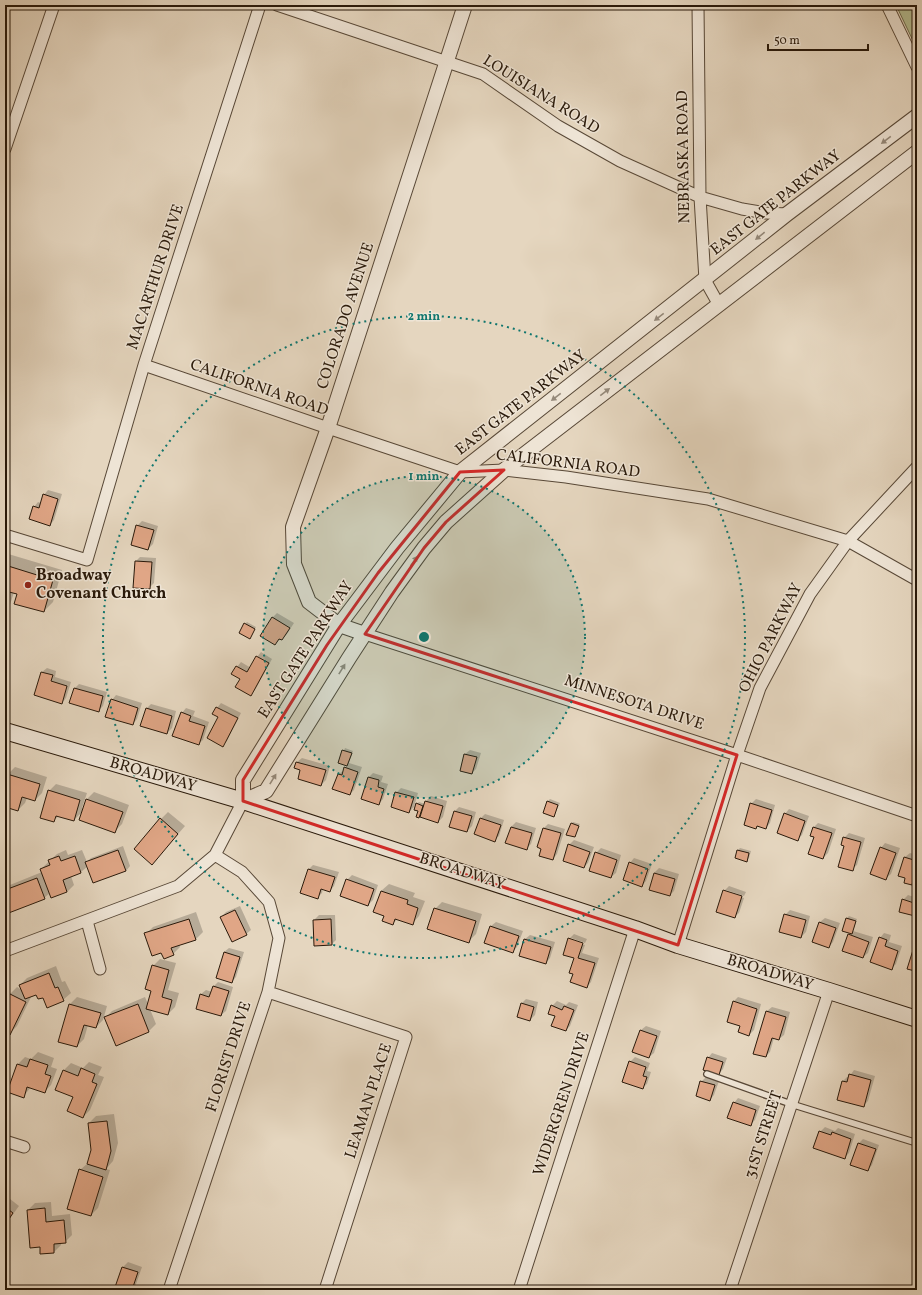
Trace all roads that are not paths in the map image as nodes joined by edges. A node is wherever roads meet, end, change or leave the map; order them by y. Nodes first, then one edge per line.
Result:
1 (54, 5) edge
2 (260, 5) edge
3 (276, 5) edge
4 (465, 5) edge
5 (698, 5) edge
6 (887, 5) edge
7 (446, 61) junction
8 (917, 68) edge
9 (917, 116) edge
10 (5, 149) edge
11 (917, 152) edge
12 (700, 197) junction
13 (787, 214) junction
14 (705, 280) junction
15 (719, 305) junction
16 (144, 365) junction
17 (328, 428) junction
18 (917, 467) edge
19 (504, 470) junction
20 (460, 472) junction
21 (5, 535) edge
22 (848, 540) junction
23 (917, 580) edge
24 (339, 625) junction
25 (365, 634) junction
26 (5, 731) edge
27 (737, 754) junction
28 (243, 801) junction
29 (917, 816) edge
30 (215, 854) junction
31 (87, 921) junction
32 (635, 929) junction
33 (678, 945) junction
34 (5, 951) edge
35 (100, 969) dead end
36 (829, 991) junction
37 (268, 992) junction
38 (917, 1019) edge
39 (707, 1074) dead end
40 (791, 1104) junction
41 (5, 1141) edge
42 (917, 1143) edge
43 (24, 1147) dead end
44 (169, 1290) edge
45 (326, 1290) edge
46 (519, 1290) edge
47 (730, 1290) edge

1 - 10 street
2 - 16 street, MACARTHUR DRIVE
3 - 7 street, LOUISIANA ROAD
4 - 7 street, COLORADO AVENUE
5 - 12 street, NEBRASKA ROAD
6 - 8 street
7 - 12 street, LOUISIANA ROAD
7 - 17 street, COLORADO AVENUE
9 -> 13 street, EAST GATE PARKWAY
11 - 15 street
12 - 13 street, LOUISIANA ROAD
12 - 14 street, NEBRASKA ROAD
13 -> 14 street, EAST GATE PARKWAY
14 - 15 street, NEBRASKA ROAD
14 -> 20 street, EAST GATE PARKWAY
19 -> 15 street
16 - 17 street, CALIFORNIA ROAD
16 - 21 street, MACARTHUR DRIVE
17 - 20 street, CALIFORNIA ROAD
17 - 24 street, COLORADO AVENUE
18 - 22 street, OHIO PARKWAY
19 - 20 street, CALIFORNIA ROAD
19 - 22 street, CALIFORNIA ROAD
25 -> 19 street
20 - 24 street, EAST GATE PARKWAY
22 - 23 street, CALIFORNIA ROAD
22 - 27 street, OHIO PARKWAY
24 - 25 street, MINNESOTA DRIVE
24 - 28 street, EAST GATE PARKWAY
25 - 27 street, MINNESOTA DRIVE
28 -> 25 street
26 - 28 main road, BROADWAY
27 - 29 street, MINNESOTA DRIVE
27 - 33 street, OHIO PARKWAY
28 - 30 street, EAST GATE PARKWAY
28 - 32 main road, BROADWAY
30 - 31 street, EAST GATE PARKWAY
30 - 37 street, FLORIST DRIVE
31 - 34 street, EAST GATE PARKWAY
31 - 35 street
32 - 33 main road, BROADWAY
32 - 46 street, WIDERGREN DRIVE
33 - 36 main road, BROADWAY
36 - 38 main road, BROADWAY
36 - 40 street, 31ST STREET
37 - 44 street, FLORIST DRIVE
37 - 45 street, LEAMAN PLACE
39 - 40 lane
40 - 42 lane
40 - 47 street, 31ST STREET
41 - 43 street

